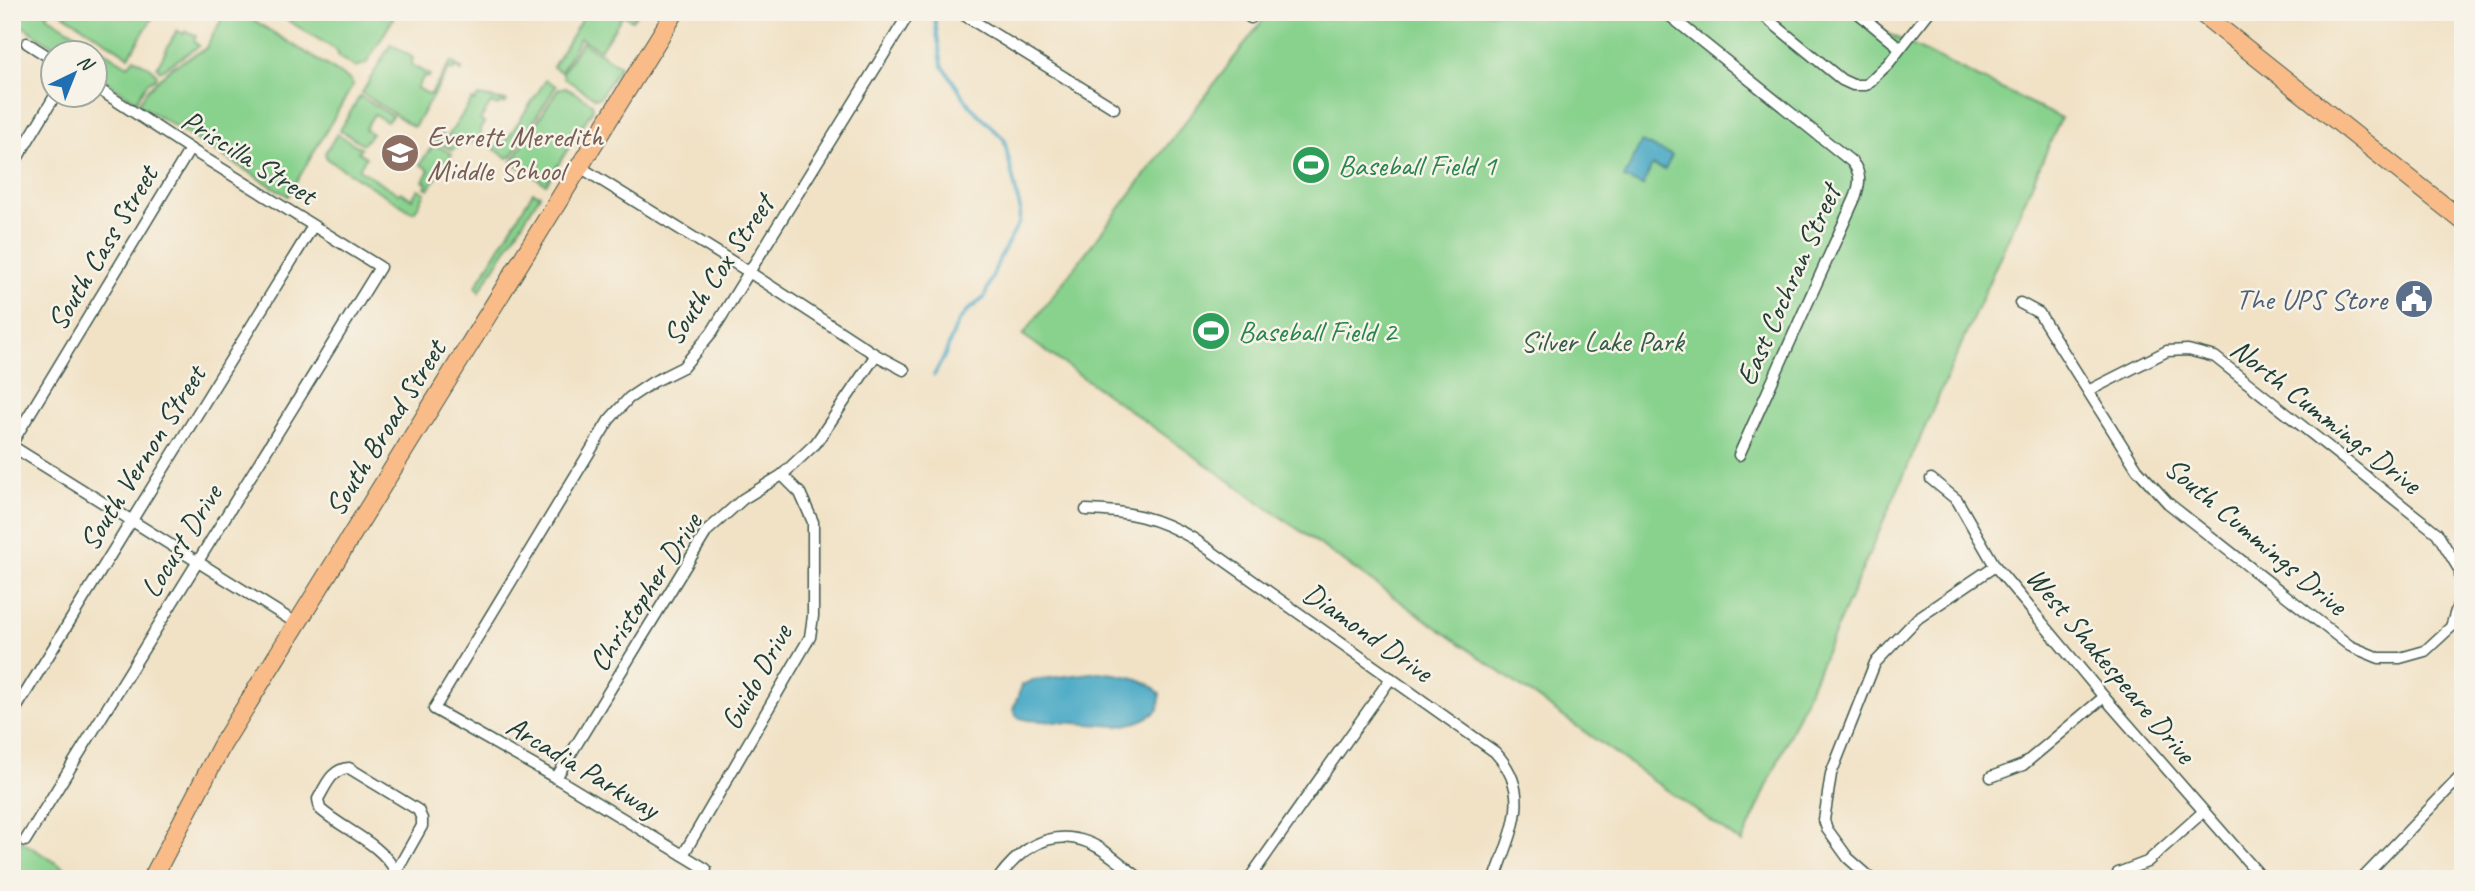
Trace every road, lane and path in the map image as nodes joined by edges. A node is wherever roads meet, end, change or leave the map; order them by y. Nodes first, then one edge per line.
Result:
1 (675, 12) edge
2 (910, 12) edge
3 (959, 12) edge
4 (1665, 12) edge
5 (1759, 12) edge
6 (1857, 12) edge
7 (1929, 12) edge
8 (2200, 12) edge
9 (27, 43) dead end
10 (1900, 48) junction
11 (38, 50) edge
12 (108, 95) edge
13 (48, 108) edge
14 (1114, 108) dead end
15 (190, 149) junction
16 (12, 167) edge
17 (580, 167) junction
18 (2463, 221) edge
19 (313, 226) junction
20 (380, 267) joint
21 (749, 272) junction
22 (2020, 303) dead end
23 (876, 355) junction
24 (904, 370) dead end
25 (2088, 391) junction
26 (12, 444) edge
27 (1738, 455) dead end
28 (782, 475) junction
29 (1931, 479) dead end
30 (1086, 510) dead end
31 (133, 520) junction
32 (197, 562) junction
33 (1996, 566) junction
34 (296, 623) junction
35 (2451, 626) junction
36 (2463, 635) edge
37 (1391, 678) junction
38 (2104, 697) junction
39 (434, 709) joint
40 (12, 715) edge
41 (2463, 774) edge
42 (1991, 777) dead end
43 (556, 778) junction
44 (2203, 812) junction
45 (25, 841) dead end
46 (682, 855) junction
47 (706, 869) dead end
48 (2118, 873) dead end
49 (394, 876) edge
50 (152, 879) edge
51 (998, 879) edge
52 (1141, 879) edge
53 (1250, 879) edge
54 (1495, 879) edge
55 (1872, 879) edge
56 (2263, 879) edge
57 (2362, 879) edge

1 - 17 main road, South Broad Street
2 - 21 street, South Cox Street
3 - 14 street
4 - 27 street, East Cochran Street
5 - 10 street
6 - 10 street
7 - 10 street
8 - 18 main road
9 - 11 street
12 - 15 street, Priscilla Street
13 - 16 street
15 - 19 street, Priscilla Street
15 - 26 street, South Cass Street
17 - 21 street
17 - 34 main road, South Broad Street
19 - 20 street, Priscilla Street
19 - 31 street, South Vernon Street
20 - 32 street, Locust Drive
21 - 23 street
21 - 39 street, South Cox Street
22 - 25 street, South Cummings Drive
23 - 24 street
23 - 28 street, Christopher Drive
25 - 35 street, South Cummings Drive
25 - 35 street, North Cummings Drive
26 - 31 street
28 - 43 street, Christopher Drive
28 - 46 street, Guido Drive
29 - 33 street, West Shakespeare Drive
30 - 37 street, Diamond Drive
31 - 32 street
31 - 40 street, South Vernon Street
32 - 34 street
32 - 45 street, Locust Drive
33 - 38 street, West Shakespeare Drive
33 - 55 street
34 - 50 main road, South Broad Street
35 - 36 street
37 - 53 street
37 - 54 street, Diamond Drive
38 - 42 street
38 - 44 street, West Shakespeare Drive
39 - 43 street, Arcadia Parkway
41 - 57 street
43 - 46 street, Arcadia Parkway
44 - 48 street
44 - 56 street, West Shakespeare Drive
46 - 47 street, Arcadia Parkway
49 - 49 street
51 - 52 street

